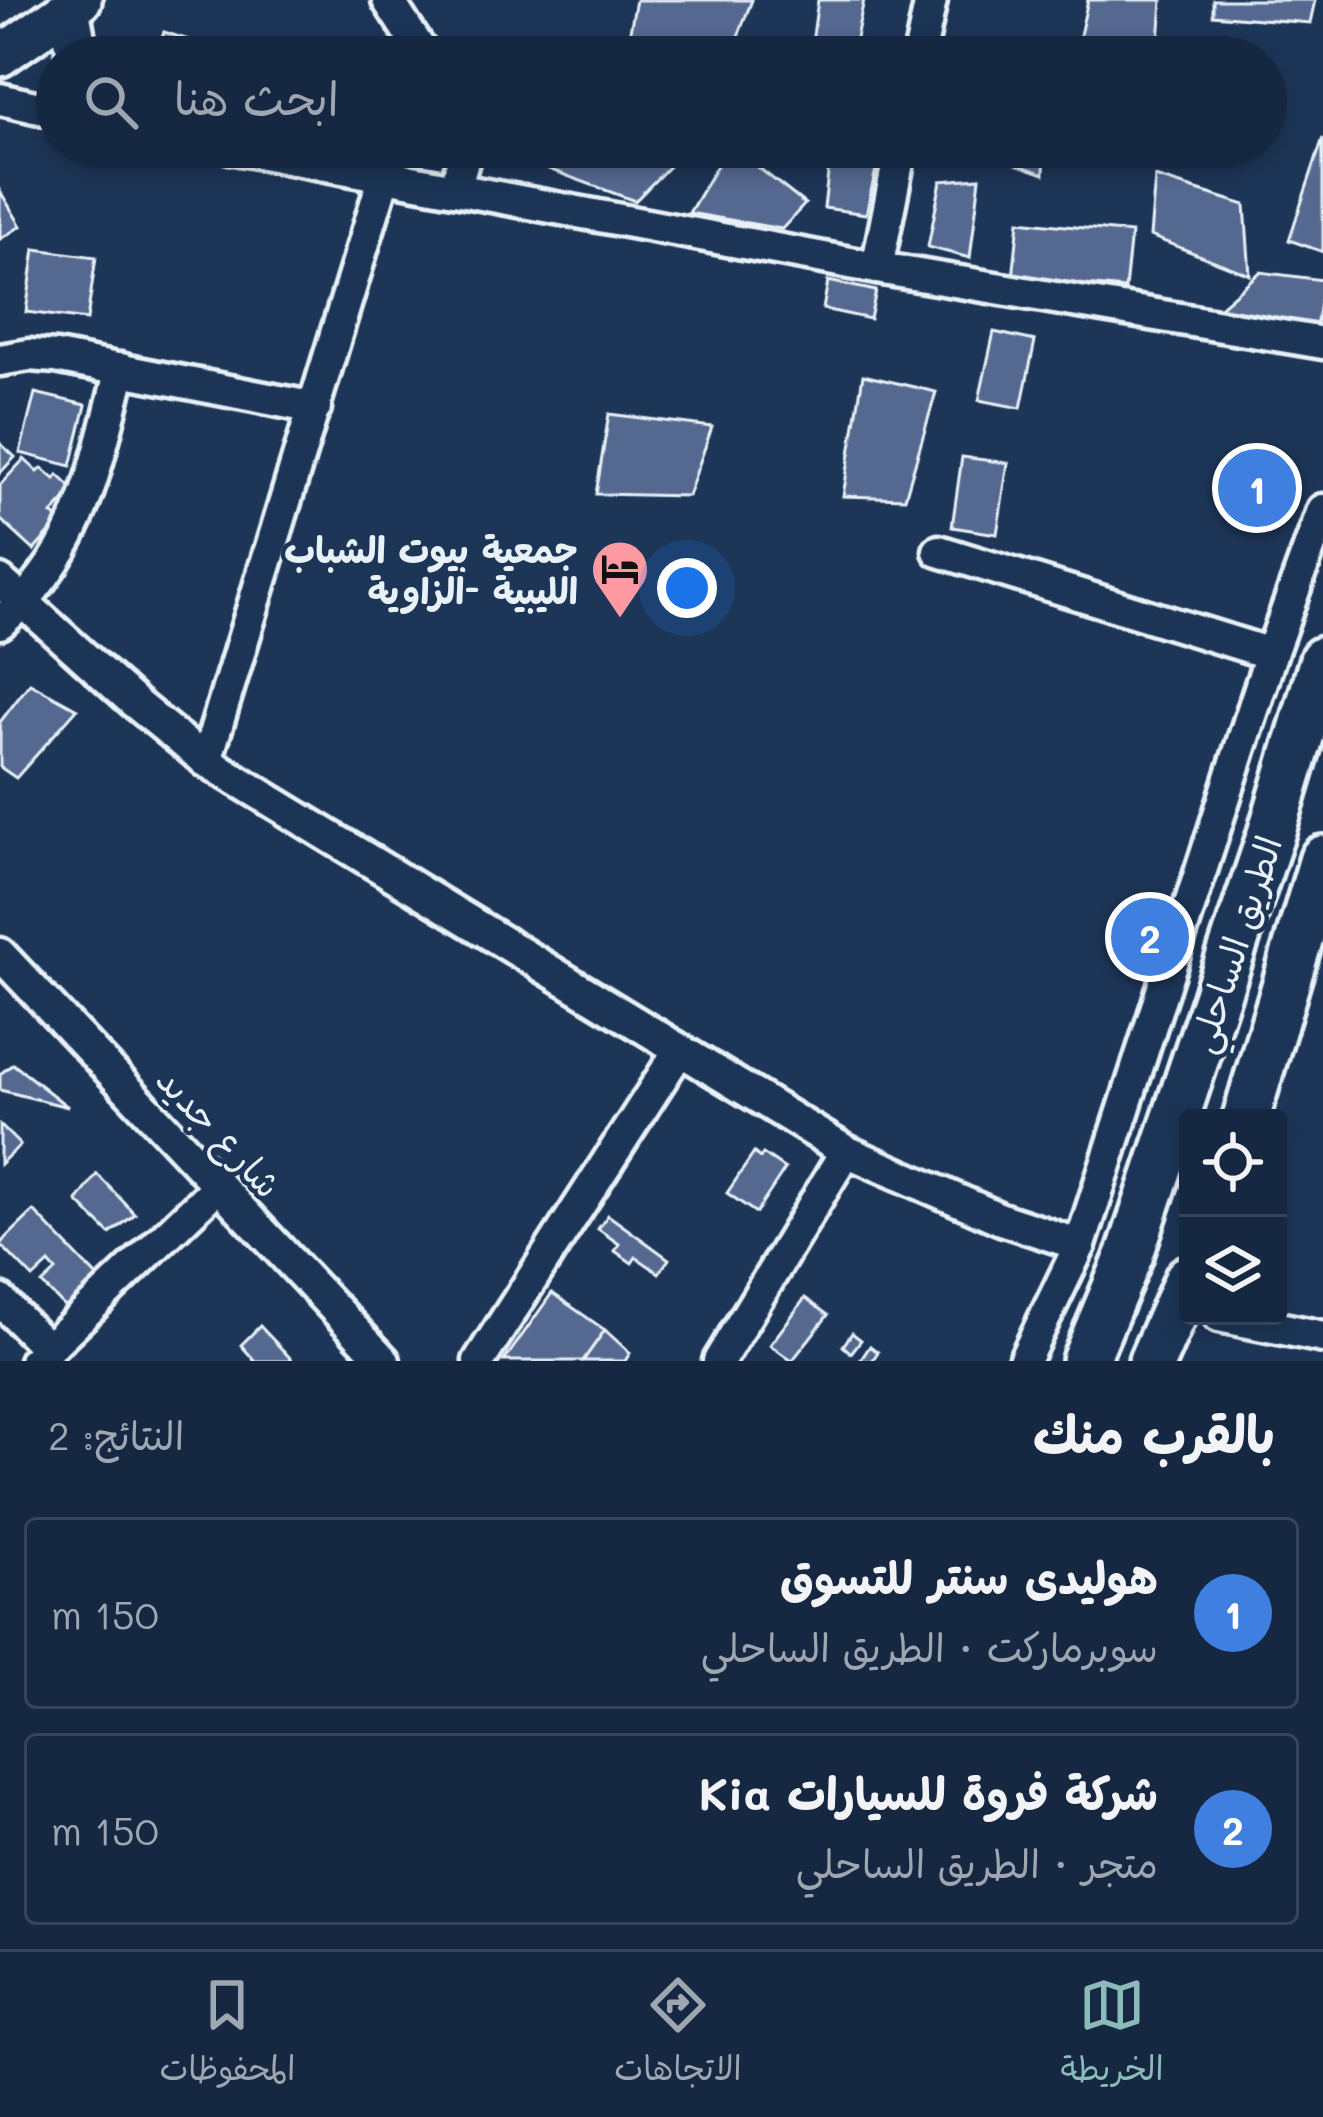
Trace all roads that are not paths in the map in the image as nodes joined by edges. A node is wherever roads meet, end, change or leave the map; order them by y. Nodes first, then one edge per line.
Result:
1 (388, 0) edge
2 (931, 0) edge
3 (75, 5) edge
4 (77, 36) edge
5 (411, 36) edge
6 (923, 36) edge
7 (0, 56) edge
8 (0, 99) edge
9 (36, 107) edge
10 (338, 168) edge
11 (461, 168) edge
12 (897, 168) edge
13 (384, 177) junction
14 (455, 189) junction
15 (877, 268) junction
16 (1323, 344) edge
17 (0, 360) edge
18 (121, 369) junction
19 (316, 409) junction
20 (1323, 510) edge
21 (939, 551) dead end
22 (0, 581) edge
23 (12, 612) edge
24 (1271, 654) junction
25 (1323, 660) edge
26 (206, 761) junction
27 (1323, 859) edge
28 (1312, 931) edge
29 (0, 954) edge
30 (679, 1051) junction
31 (1249, 1109) edge
32 (846, 1151) junction
33 (218, 1186) junction
34 (1080, 1245) junction
35 (0, 1300) edge
36 (1179, 1323) edge
37 (1277, 1325) edge
38 (1323, 1337) edge
39 (41, 1355) edge
40 (384, 1361) edge
41 (478, 1361) edge
42 (719, 1361) edge
43 (1024, 1361) edge
44 (1085, 1361) edge
45 (1152, 1361) edge

1 - 5 street
2 - 6 street
3 - 4 main road
3 - 7 main road
8 - 9 street
10 - 13 street
11 - 14 street
12 - 15 street
13 - 14 street
13 - 19 street
14 - 15 street
15 - 16 street
17 - 18 street
18 - 19 street
18 - 23 street
19 - 26 street
20 - 24 street
21 - 24 street
22 - 23 street
23 - 26 street
24 - 34 street
25 - 44 highway, الطريق الساحلي
26 - 30 street
27 - 28 highway, الطريق الساحلي
28 - 31 highway, الطريق الساحلي
29 - 33 street, شارع جديد
30 - 32 street
30 - 41 street
32 - 34 street
32 - 42 street
33 - 39 street
33 - 40 street, شارع جديد
34 - 43 street
35 - 39 street
36 - 45 highway
37 - 38 street

